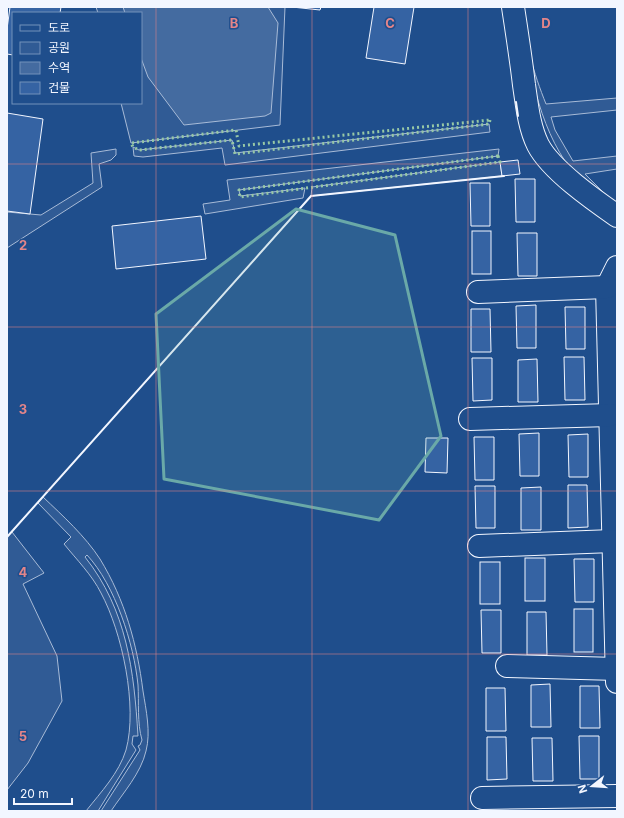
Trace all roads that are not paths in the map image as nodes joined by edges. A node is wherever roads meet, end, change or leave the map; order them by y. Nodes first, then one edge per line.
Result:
1 (513, 7) edge
2 (617, 216) edge
3 (617, 267) edge
4 (607, 287) junction
5 (478, 292) dead end
6 (610, 416) junction
7 (470, 420) dead end
8 (613, 541) junction
9 (479, 546) dead end
10 (507, 666) dead end
11 (617, 669) edge
12 (617, 682) edge
13 (617, 796) edge
14 (482, 798) dead end

1 - 2 street
3 - 4 street
4 - 5 street
4 - 6 street
6 - 7 street
6 - 8 street
8 - 9 street
8 - 11 street
10 - 11 street
11 - 12 street
13 - 14 street

